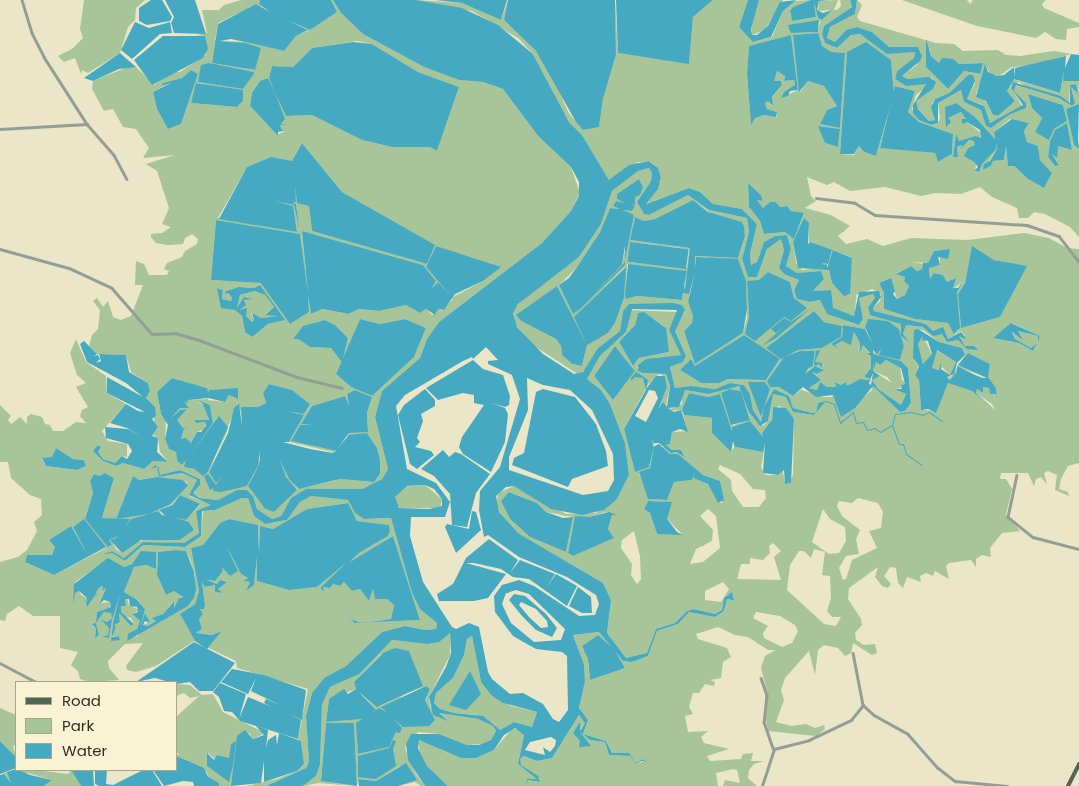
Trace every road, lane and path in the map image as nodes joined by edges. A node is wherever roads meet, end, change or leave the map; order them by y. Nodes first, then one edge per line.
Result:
1 (22, 0) edge
2 (87, 124) junction
3 (0, 129) edge
4 (127, 179) dead end
5 (816, 198) dead end
6 (0, 249) edge
7 (1079, 262) edge
8 (342, 388) dead end
9 (1017, 474) dead end
10 (1079, 549) edge
11 (853, 653) dead end
12 (0, 663) edge
13 (761, 678) dead end
14 (34, 681) edge
15 (863, 705) junction
16 (774, 749) junction
17 (1079, 764) edge
18 (762, 786) edge
19 (1007, 786) edge
20 (1068, 786) edge

1 - 2 street
2 - 3 street
2 - 4 street
5 - 7 street
6 - 8 street
9 - 10 street
11 - 15 street
12 - 14 street
13 - 16 street
15 - 16 street
15 - 19 street
16 - 18 street
17 - 20 main road

